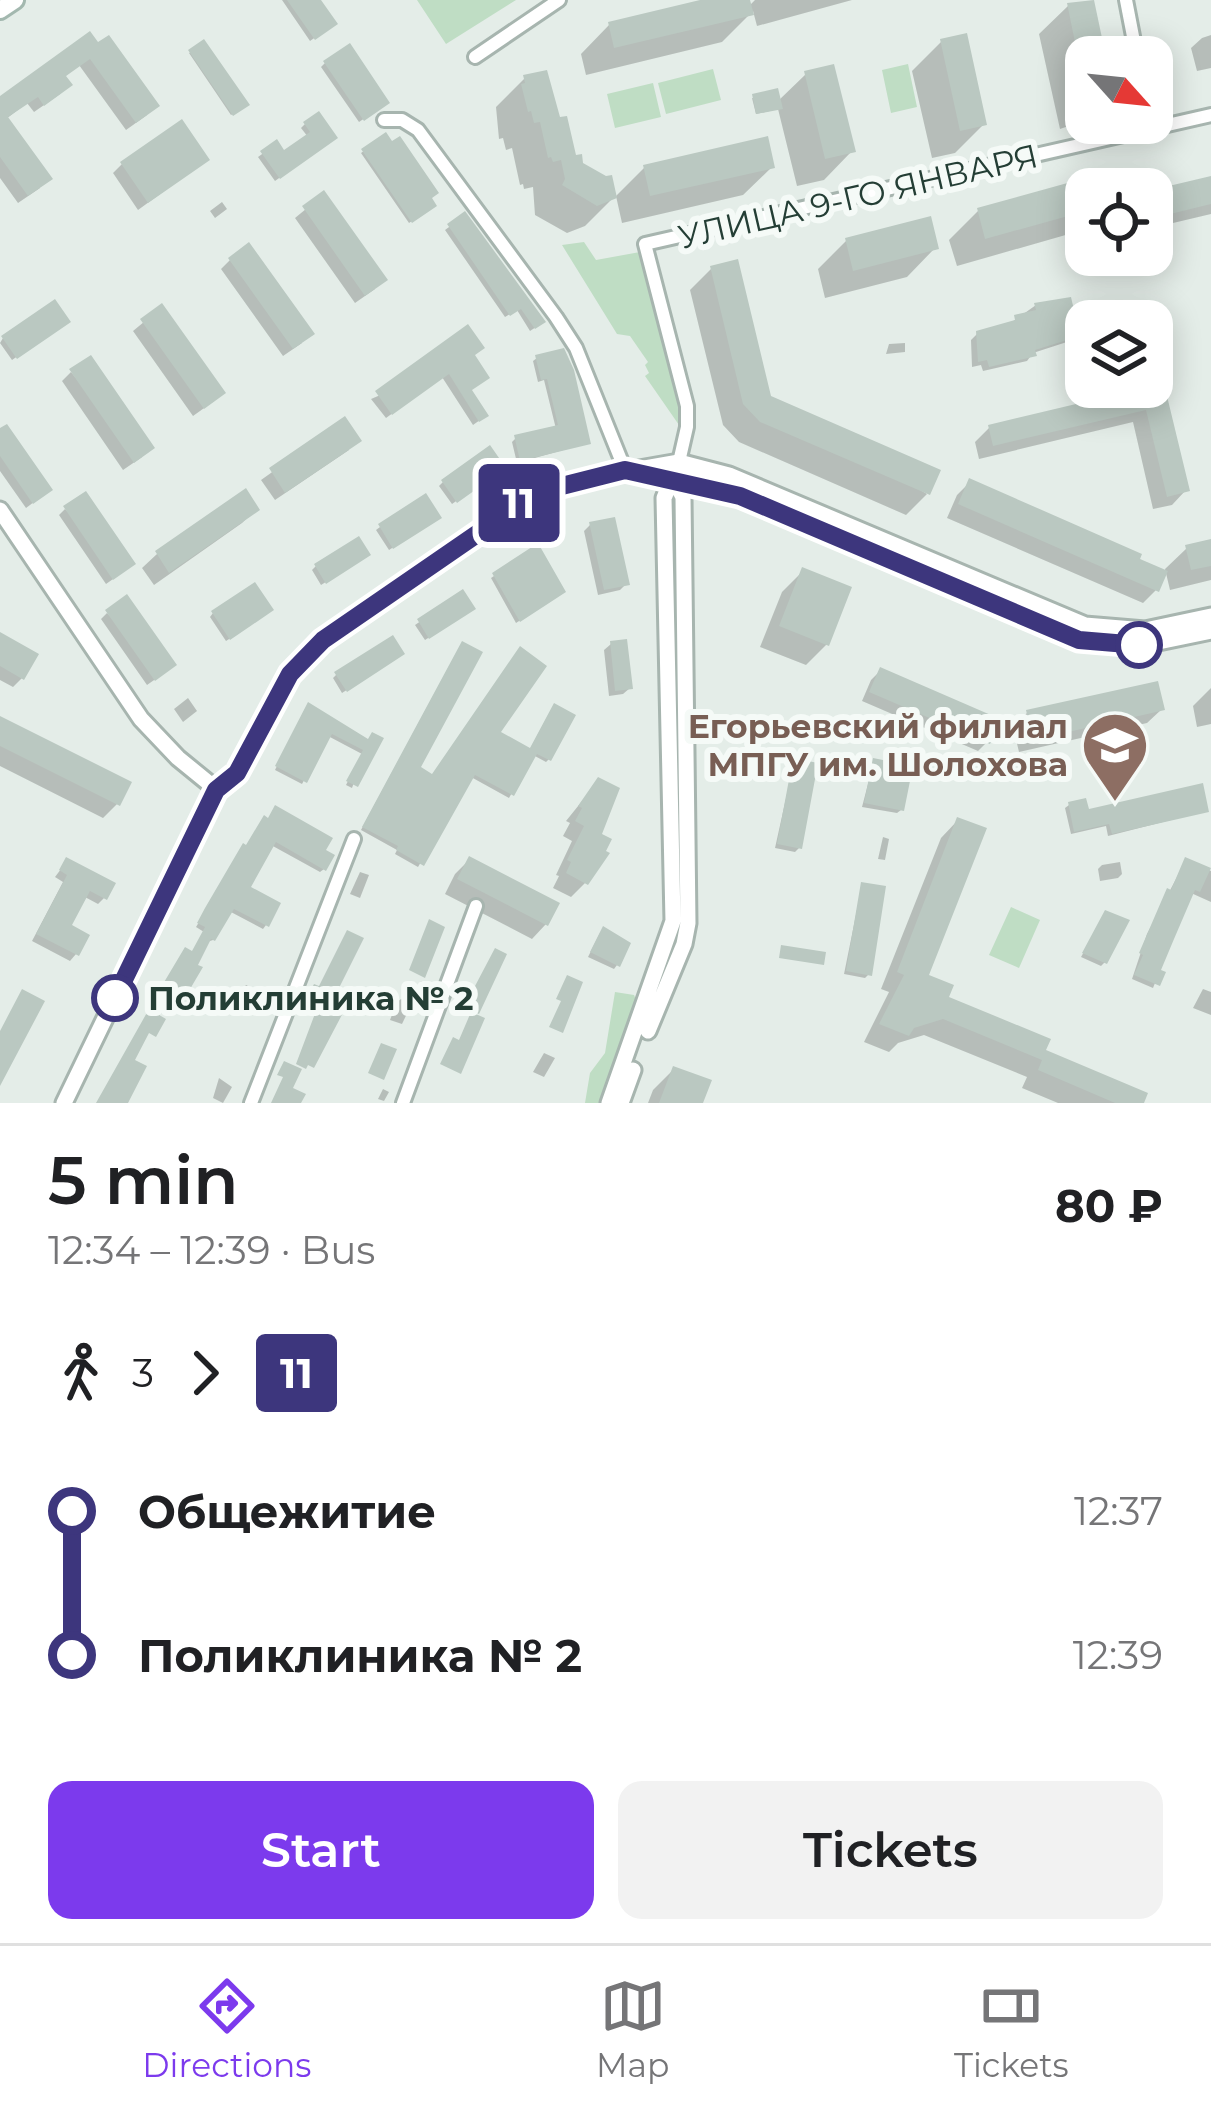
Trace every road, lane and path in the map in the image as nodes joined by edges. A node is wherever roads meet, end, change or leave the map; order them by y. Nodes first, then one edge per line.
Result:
1 (15, 0) edge
2 (559, 0) edge
3 (1126, 0) edge
4 (0, 10) edge
5 (1133, 36) edge
6 (475, 57) dead end
7 (1211, 115) edge
8 (384, 120) dead end
9 (1173, 122) edge
10 (1075, 144) edge
11 (680, 462) junction
12 (628, 470) junction
13 (674, 480) junction
14 (0, 510) edge
15 (1211, 616) edge
16 (1211, 631) edge
17 (216, 790) junction
18 (354, 839) dead end
19 (476, 906) dead end
20 (64, 1103) edge
21 (251, 1103) edge
22 (403, 1103) edge
23 (609, 1103) edge
24 (621, 1103) edge

1 - 4 main road
2 - 6 street
3 - 5 street
7 - 9 street, УЛИЦА 9-ГО ЯНВАРЯ
8 - 12 street
10 - 11 street, УЛИЦА 9-ГО ЯНВАРЯ
11 - 12 street
11 - 13 street
11 - 15 street
12 - 13 street
12 - 17 street
13 - 16 street
13 - 23 street
13 - 24 street
14 - 17 street
17 - 20 street
18 - 21 street
19 - 22 street

